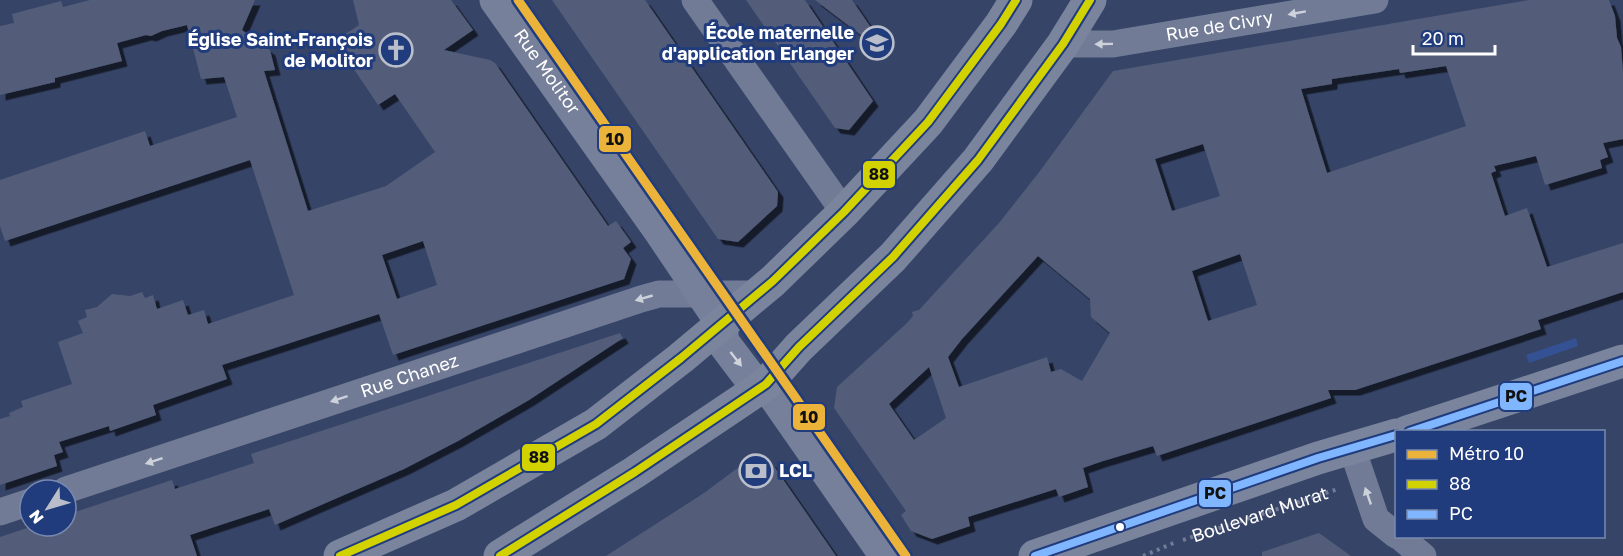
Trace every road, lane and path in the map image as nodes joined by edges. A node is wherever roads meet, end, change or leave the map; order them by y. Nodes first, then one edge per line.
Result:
1 (496, 0) edge
2 (695, 0) edge
3 (1016, 0) edge
4 (1090, 0) edge
5 (1375, 0) edge
6 (1063, 44) junction
7 (844, 212) junction
8 (702, 294) junction
9 (758, 294) junction
10 (722, 323) junction
11 (1623, 361) edge
12 (766, 384) junction
13 (1413, 430) edge
14 (1395, 435) edge
15 (1352, 448) junction
16 (78, 486) edge
17 (1343, 486) dead end
18 (18, 506) edge
19 (0, 512) edge
20 (1395, 534) edge
21 (1400, 538) edge
22 (340, 556) edge
23 (500, 556) edge
24 (886, 556) edge
25 (1035, 556) edge
26 (1143, 556) edge
27 (1423, 556) edge

1 - 8 street, Rue Molitor
2 - 7 street
3 - 7 main road
4 - 6 main road
5 -> 6 street, Rue de Civry
6 - 12 main road
7 - 9 main road
8 - 9 street, Rue Chanez
8 - 10 street, Rue Molitor
8 -> 16 street, Rue Chanez
9 - 10 main road
10 - 12 street, Rue Molitor
10 - 22 main road
11 - 13 main road
12 - 23 main road
12 - 24 street, Rue Molitor
14 - 15 main road, Boulevard Murat
20 -> 15 street
15 - 25 main road, Boulevard Murat
17 - 26 path, Boulevard Murat
18 - 19 street
21 - 27 street

